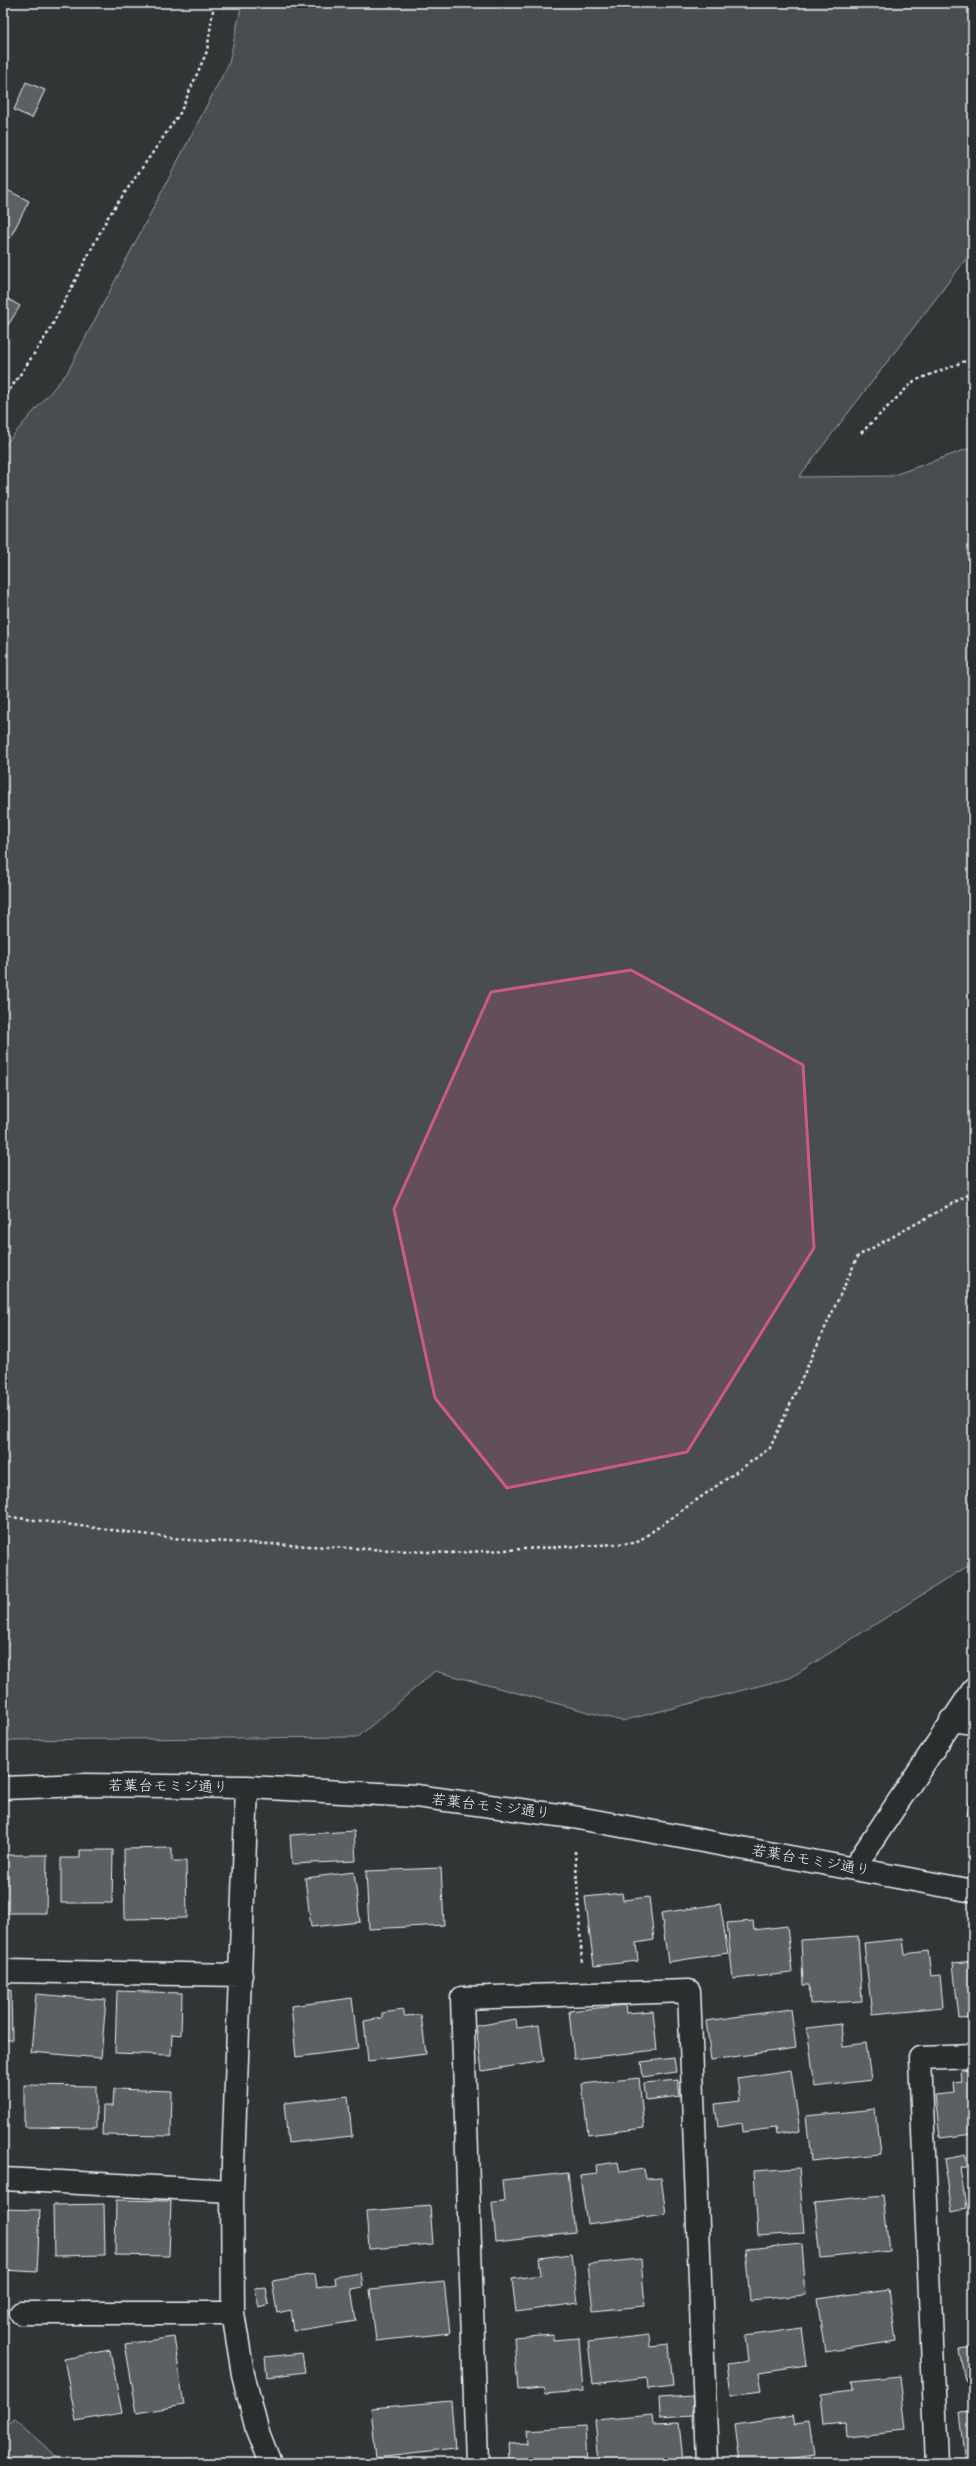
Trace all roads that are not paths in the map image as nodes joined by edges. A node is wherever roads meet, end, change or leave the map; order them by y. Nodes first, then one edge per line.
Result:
1 (973, 1690) edge
2 (951, 1720) junction
3 (973, 1723) edge
4 (247, 1787) junction
5 (3, 1788) edge
6 (854, 1868) junction
7 (973, 1891) edge
8 (3, 1971) edge
9 (241, 1975) junction
10 (973, 2056) edge
11 (3, 2179) edge
12 (232, 2191) junction
13 (21, 2313) dead end
14 (233, 2313) junction
15 (270, 2463) edge
16 (477, 2463) edge
17 (707, 2463) edge
18 (937, 2463) edge

1 - 2 street
2 - 3 street
2 - 6 street
4 - 5 street, 若葉台モミジ通り
4 - 6 street, 若葉台モミジ通り
4 - 9 street
6 - 7 street, 若葉台モミジ通り
8 - 9 street
9 - 12 street
10 - 18 street
11 - 12 street
12 - 14 street
13 - 14 street
14 - 15 street
16 - 17 street

